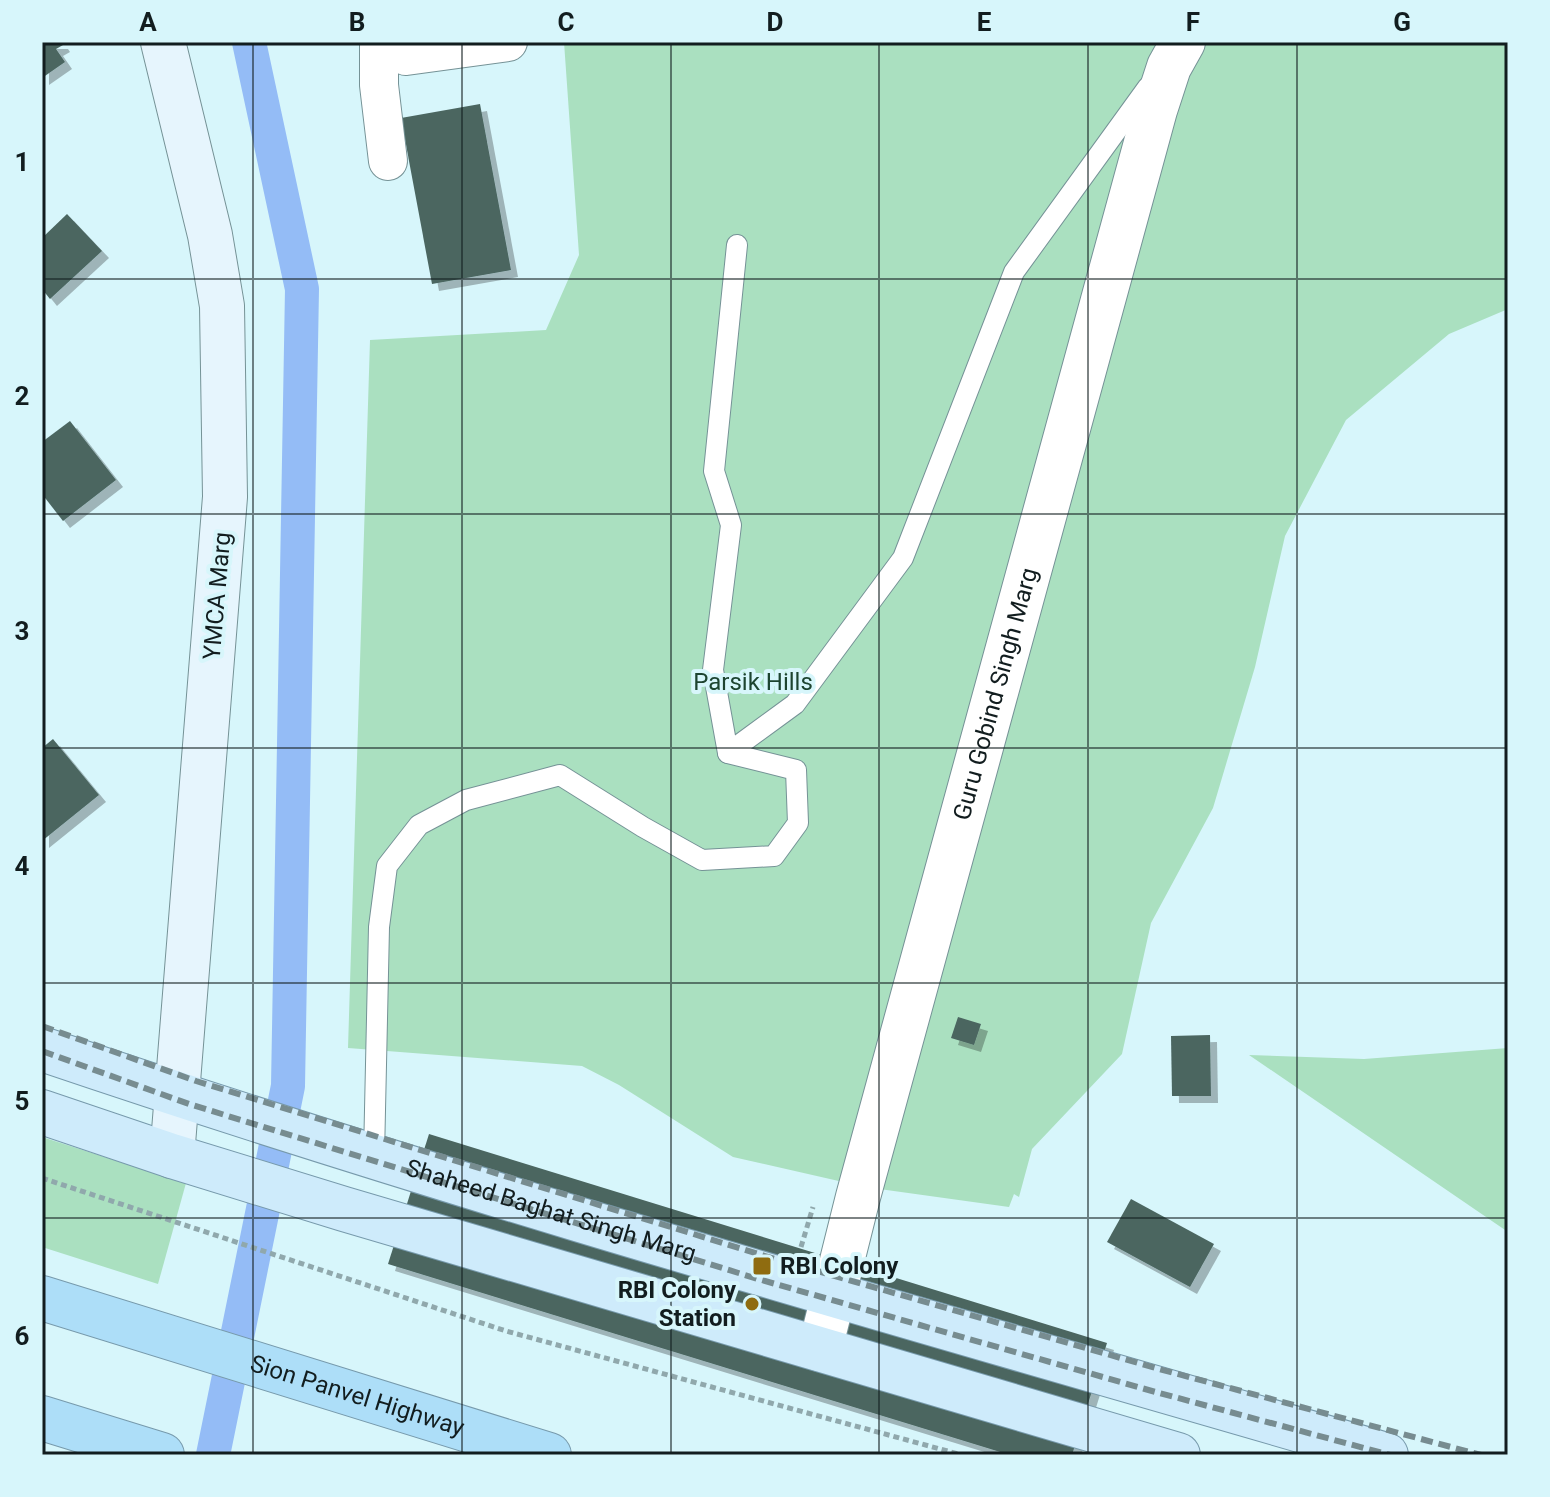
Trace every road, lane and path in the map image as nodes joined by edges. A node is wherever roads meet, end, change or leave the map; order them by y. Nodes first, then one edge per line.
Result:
1 (163, 42) edge
2 (379, 42) edge
3 (393, 42) edge
4 (508, 42) edge
5 (1182, 42) edge
6 (388, 161) dead end
7 (737, 245) dead end
8 (728, 753) junction
9 (42, 1049) edge
10 (177, 1095) junction
11 (42, 1112) edge
12 (366, 1154) junction
13 (172, 1156) junction
14 (42, 1178) edge
15 (815, 1198) dead end
16 (801, 1248) dead end
17 (833, 1294) junction
18 (42, 1298) edge
19 (820, 1349) junction
20 (42, 1418) edge
21 (147, 1451) edge
22 (549, 1455) edge
23 (962, 1455) edge
24 (1178, 1455) edge
25 (1386, 1455) edge

1 - 10 main road, YMCA Marg
2 - 6 street
3 - 4 street
5 - 8 lane
5 - 17 street, Guru Gobind Singh Marg
7 - 8 lane
8 - 12 lane
9 - 10 main road, Shaheed Baghat Singh Marg
10 - 12 main road, Shaheed Baghat Singh Marg
10 - 13 main road, YMCA Marg
11 - 13 main road
12 - 17 main road, Shaheed Baghat Singh Marg
13 - 19 main road
14 - 23 path
15 - 16 path
17 - 19 street, Guru Gobind Singh Marg
17 - 25 main road, Shaheed Baghat Singh Marg
18 - 22 highway, Sion Panvel Highway
19 - 24 main road
20 - 21 highway

